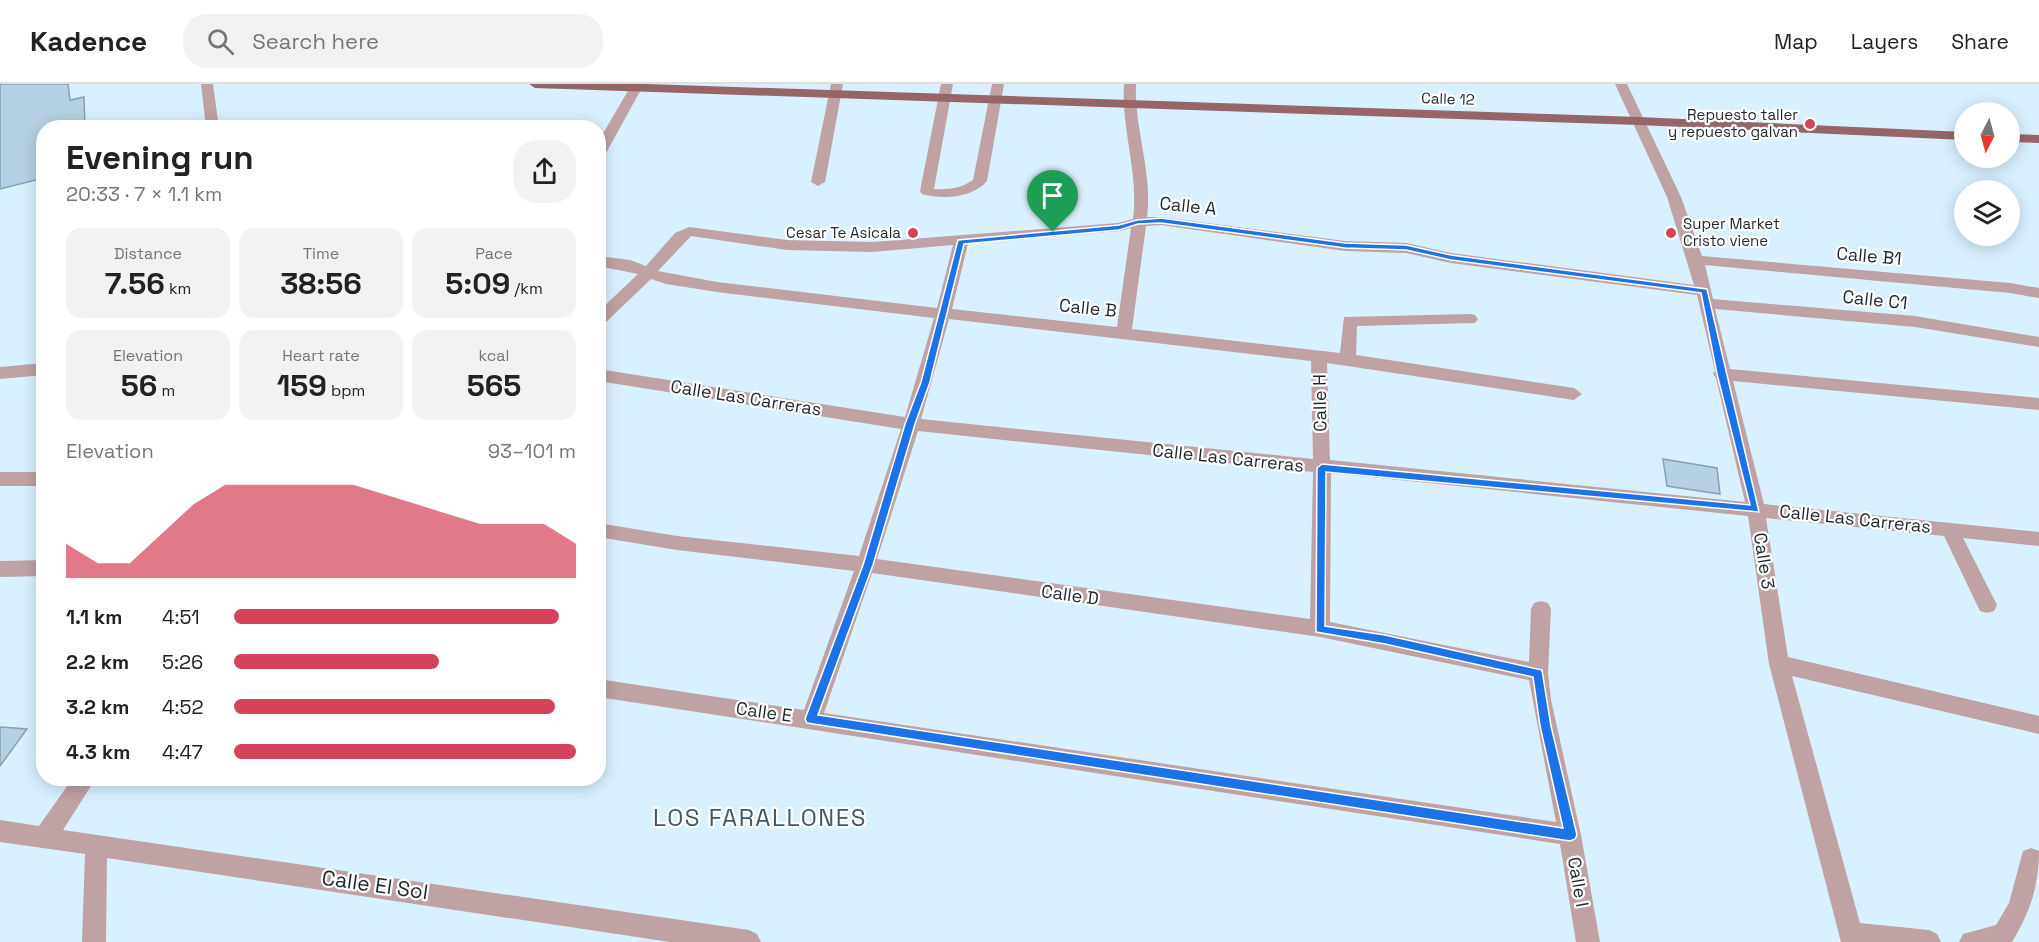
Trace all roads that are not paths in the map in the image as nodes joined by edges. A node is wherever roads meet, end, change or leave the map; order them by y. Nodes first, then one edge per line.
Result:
1 (207, 84) edge
2 (535, 84) edge
3 (947, 84) edge
4 (998, 84) edge
5 (1130, 84) edge
6 (1622, 84) edge
7 (637, 86) edge
8 (835, 90) edge
9 (945, 99) junction
10 (994, 101) junction
11 (1129, 106) junction
12 (212, 120) edge
13 (1639, 122) junction
14 (1954, 136) edge
15 (2020, 138) edge
16 (2039, 139) edge
17 (606, 141) edge
18 (818, 182) dead end
19 (1137, 222) junction
20 (961, 242) junction
21 (1696, 260) junction
22 (606, 262) edge
23 (648, 273) junction
24 (2039, 293) edge
25 (1705, 297) junction
26 (606, 313) edge
27 (944, 314) junction
28 (1470, 319) dead end
29 (1124, 332) junction
30 (2039, 342) edge
31 (1320, 357) junction
32 (1348, 361) junction
33 (36, 370) edge
34 (0, 373) edge
35 (1721, 374) junction
36 (606, 376) edge
37 (1574, 394) dead end
38 (2039, 404) edge
39 (910, 424) junction
40 (1322, 468) junction
41 (0, 479) edge
42 (36, 479) edge
43 (1756, 509) junction
44 (1950, 530) junction
45 (606, 531) edge
46 (2039, 539) edge
47 (868, 565) junction
48 (36, 568) edge
49 (0, 569) edge
50 (1987, 605) dead end
51 (1541, 609) dead end
52 (1320, 629) junction
53 (1779, 664) junction
54 (1538, 673) junction
55 (606, 689) edge
56 (811, 719) junction
57 (2039, 725) edge
58 (80, 786) edge
59 (0, 831) edge
60 (1570, 835) junction
61 (43, 839) junction
62 (96, 847) junction
63 (2031, 859) dead end
64 (658, 935) edge
65 (1852, 938) edge
66 (94, 942) edge
67 (749, 942) edge
68 (1588, 942) edge
69 (1929, 942) edge
70 (1971, 942) edge

1 - 12 street
2 - 7 main road, Calle 12
3 - 9 street
4 - 10 street
5 - 11 street
6 - 13 street, Calle 3
7 - 8 main road, Calle 12
7 - 17 street
8 - 9 main road, Calle 12
8 - 18 street
9 - 10 main road, Calle 12
9 - 10 street
10 - 11 main road, Calle 12
11 - 13 main road, Calle 12
11 - 19 street
13 - 14 main road, Calle 12
13 - 21 street, Calle 3
15 - 16 main road
19 - 20 street, Calle A
19 - 25 street, Calle A
19 - 29 street
20 - 23 street, Calle A
20 - 27 street
21 - 24 street, Calle B1
21 - 25 street, Calle 3
22 - 23 street, Calle B
23 - 26 street
23 - 27 street, Calle B
25 - 30 street, Calle C1
25 - 35 street, Calle 3
27 - 29 street, Calle B
27 - 39 street
28 - 32 street, Calle H
29 - 31 street, Calle B
31 - 32 street, Calle B
31 - 40 street, Calle H
32 - 37 street, Calle B
33 - 34 street
35 - 38 street
35 - 43 street, Calle 3
36 - 39 street, Calle Las Carreras
39 - 40 street, Calle Las Carreras
39 - 47 street
40 - 43 street, Calle Las Carreras
40 - 52 street, Calle H
41 - 42 street
43 - 44 street, Calle Las Carreras
43 - 53 street, Calle 3
44 - 46 street, Calle Las Carreras
44 - 50 street
45 - 47 street, Calle D
47 - 52 street, Calle D
47 - 56 street
48 - 49 street
51 - 54 street, Calle I
52 - 54 street, Calle D
53 - 57 street
53 - 65 street, Calle 3
54 - 60 street, Calle I
55 - 56 street, Calle E
56 - 60 street, Calle E
58 - 61 street
59 - 61 street, Calle El Sol
60 - 68 street, Calle I
61 - 62 street, Calle El Sol
62 - 64 street, Calle El Sol
62 - 66 street
63 - 70 street
64 - 67 street, Calle El Sol
65 - 69 street

